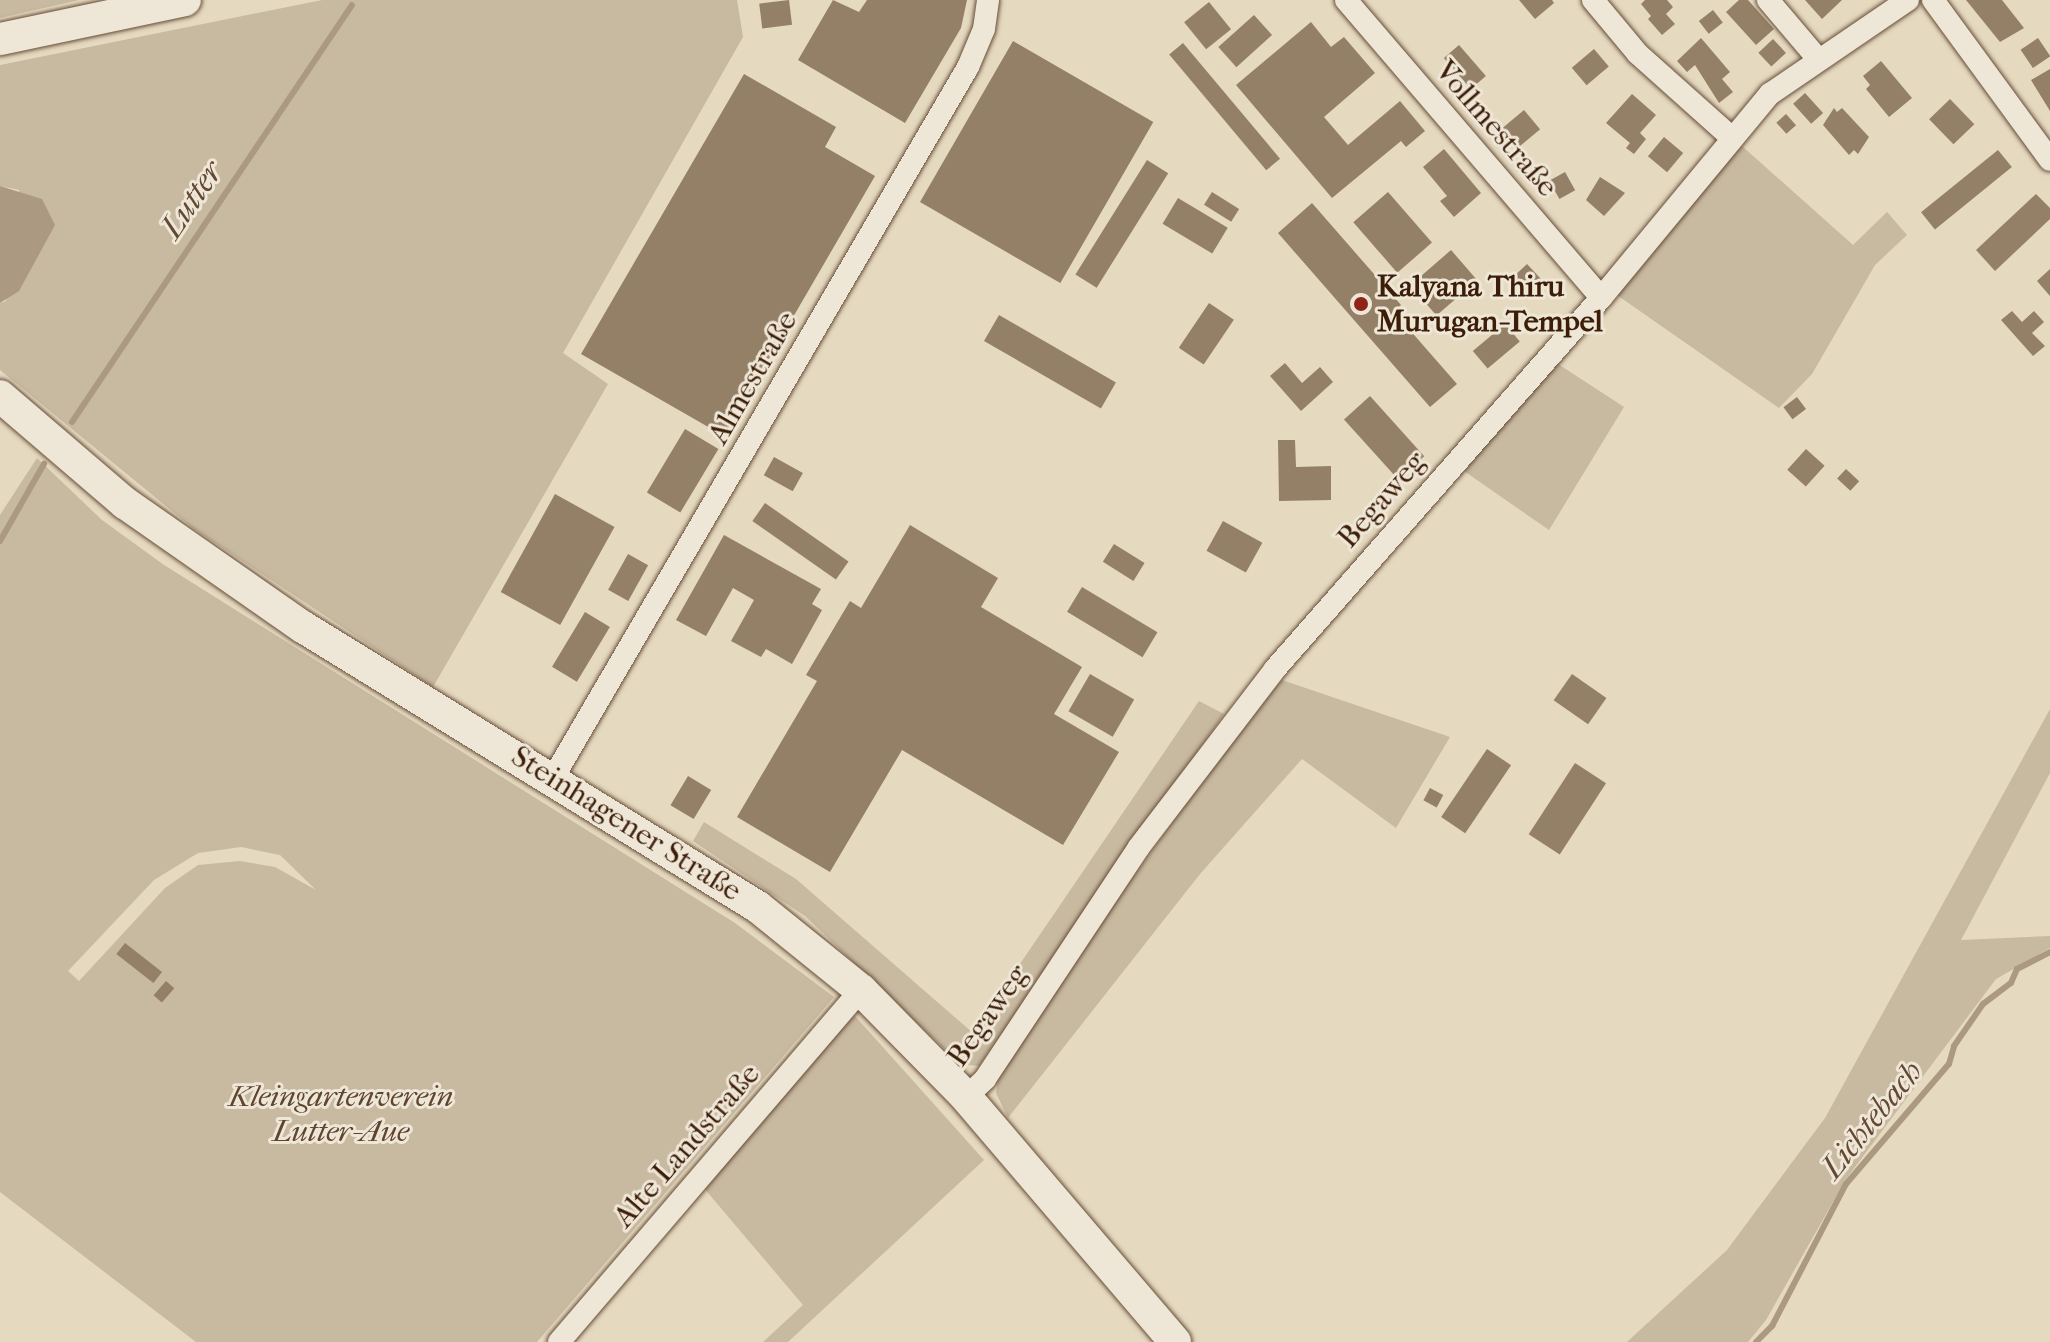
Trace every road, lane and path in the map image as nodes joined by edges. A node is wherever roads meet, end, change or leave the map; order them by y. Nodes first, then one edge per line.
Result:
1 (185, 0) edge
2 (988, 0) edge
3 (1346, 0) edge
4 (1593, 0) edge
5 (1768, 0) edge
6 (1908, 0) edge
7 (1933, 0) edge
8 (0, 39) edge
9 (1818, 59) junction
10 (1732, 138) junction
11 (2050, 160) edge
12 (1601, 298) junction
13 (0, 396) edge
14 (553, 778) junction
15 (861, 990) junction
16 (966, 1097) junction
17 (559, 1342) edge
18 (1175, 1342) edge

1 - 8 main road
2 - 14 street, Almestraße
3 - 12 street, Vollmestraße
4 - 10 street
5 - 9 street
6 - 9 street, Begaweg
7 - 11 street
9 - 10 street, Begaweg
10 - 12 street, Begaweg
12 - 16 street, Begaweg
13 - 14 main road, Steinhagener Straße
14 - 15 main road, Steinhagener Straße
15 - 16 main road, Steinhagener Straße
15 - 17 street, Alte Landstraße
16 - 18 main road, Steinhagener Straße

